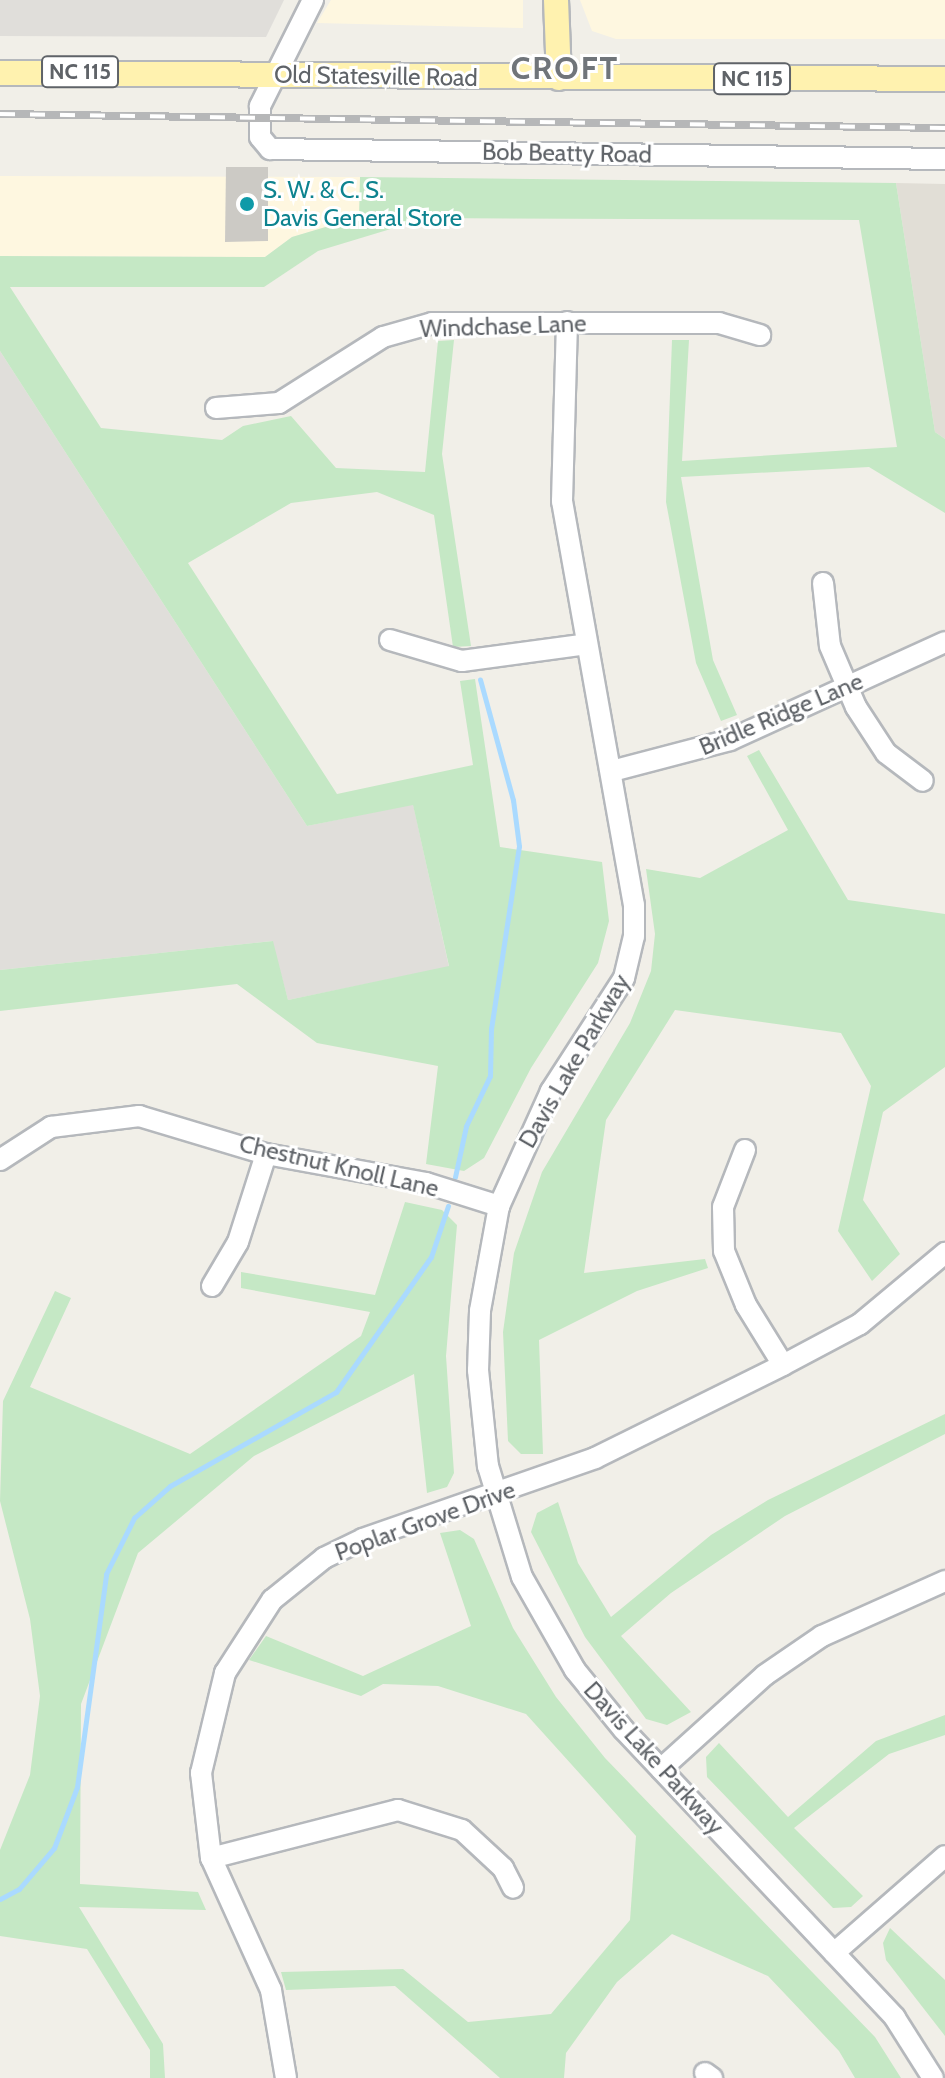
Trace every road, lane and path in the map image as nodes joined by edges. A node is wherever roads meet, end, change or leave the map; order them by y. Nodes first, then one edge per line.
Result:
1 (313, 0) edge
2 (556, 0) edge
3 (0, 73) edge
4 (274, 75) junction
5 (559, 78) junction
6 (945, 79) edge
7 (945, 159) edge
8 (567, 322) junction
9 (760, 335) dead end
10 (216, 408) dead end
11 (823, 583) dead end
12 (390, 640) dead end
13 (945, 642) edge
14 (587, 644) junction
15 (847, 687) junction
16 (612, 771) junction
17 (923, 781) dead end
18 (745, 1150) dead end
19 (266, 1154) junction
20 (0, 1160) edge
21 (499, 1206) junction
22 (945, 1253) edge
23 (212, 1286) dead end
24 (783, 1365) junction
25 (494, 1494) junction
26 (945, 1581) edge
27 (661, 1769) junction
28 (945, 1856) edge
29 (211, 1858) junction
30 (513, 1888) dead end
31 (834, 1953) junction
32 (286, 2078) edge
33 (933, 2078) edge

1 - 4 street
2 - 5 main road
3 - 4 main road, Old Statesville Road / NC 115
4 - 5 main road, Old Statesville Road / NC 115
4 - 7 street, Bob Beatty Road
5 - 6 main road, Old Statesville Road / NC 115
8 - 9 street, Windchase Lane
8 - 10 street, Windchase Lane
8 - 14 street, Davis Lake Parkway
11 - 15 street
12 - 14 street
13 - 15 street, Bridle Ridge Lane
14 - 16 street, Davis Lake Parkway
15 - 16 street, Bridle Ridge Lane
15 - 17 street
16 - 21 street, Davis Lake Parkway
18 - 24 street
19 - 20 street, Chestnut Knoll Lane
19 - 21 street, Chestnut Knoll Lane
19 - 23 street
21 - 25 street, Davis Lake Parkway
22 - 24 street, Poplar Grove Drive
24 - 25 street, Poplar Grove Drive
25 - 27 street, Davis Lake Parkway
25 - 29 street, Poplar Grove Drive
26 - 27 street
27 - 31 street, Davis Lake Parkway
28 - 31 street
29 - 30 street
29 - 32 street, Poplar Grove Drive
31 - 33 street, Davis Lake Parkway

